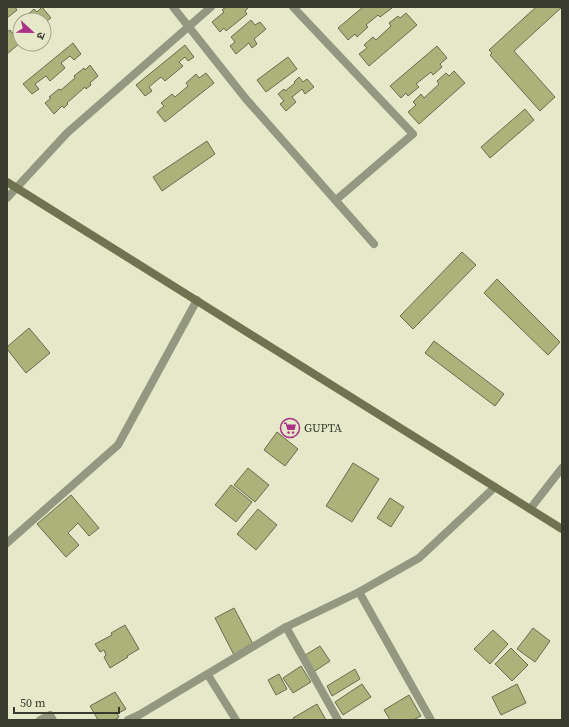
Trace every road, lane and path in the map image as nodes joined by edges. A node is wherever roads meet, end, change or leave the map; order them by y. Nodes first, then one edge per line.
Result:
1 (173, 7) edge
2 (211, 7) edge
3 (293, 7) edge
4 (188, 27) junction
5 (7, 182) edge
6 (17, 188) junction
7 (7, 198) edge
8 (336, 200) junction
9 (374, 244) dead end
10 (197, 300) junction
11 (562, 468) edge
12 (495, 487) junction
13 (530, 509) junction
14 (562, 529) edge
15 (7, 543) edge
16 (359, 592) junction
17 (286, 627) junction
18 (208, 675) junction
19 (140, 718) edge
20 (40, 720) edge
21 (53, 720) edge
22 (128, 720) edge
23 (236, 720) edge
24 (338, 720) edge
25 (431, 720) edge

1 - 4 street
2 - 4 street
3 - 8 street
4 - 6 street
4 - 8 street
5 - 6 main road
6 - 7 street
6 - 10 main road
8 - 9 street
10 - 12 main road
10 - 15 street
11 - 13 street
12 - 13 main road
12 - 16 street
13 - 14 main road
16 - 17 street
16 - 25 street
17 - 18 street
17 - 24 street
18 - 19 street
18 - 23 street
19 - 22 street
20 - 21 street

